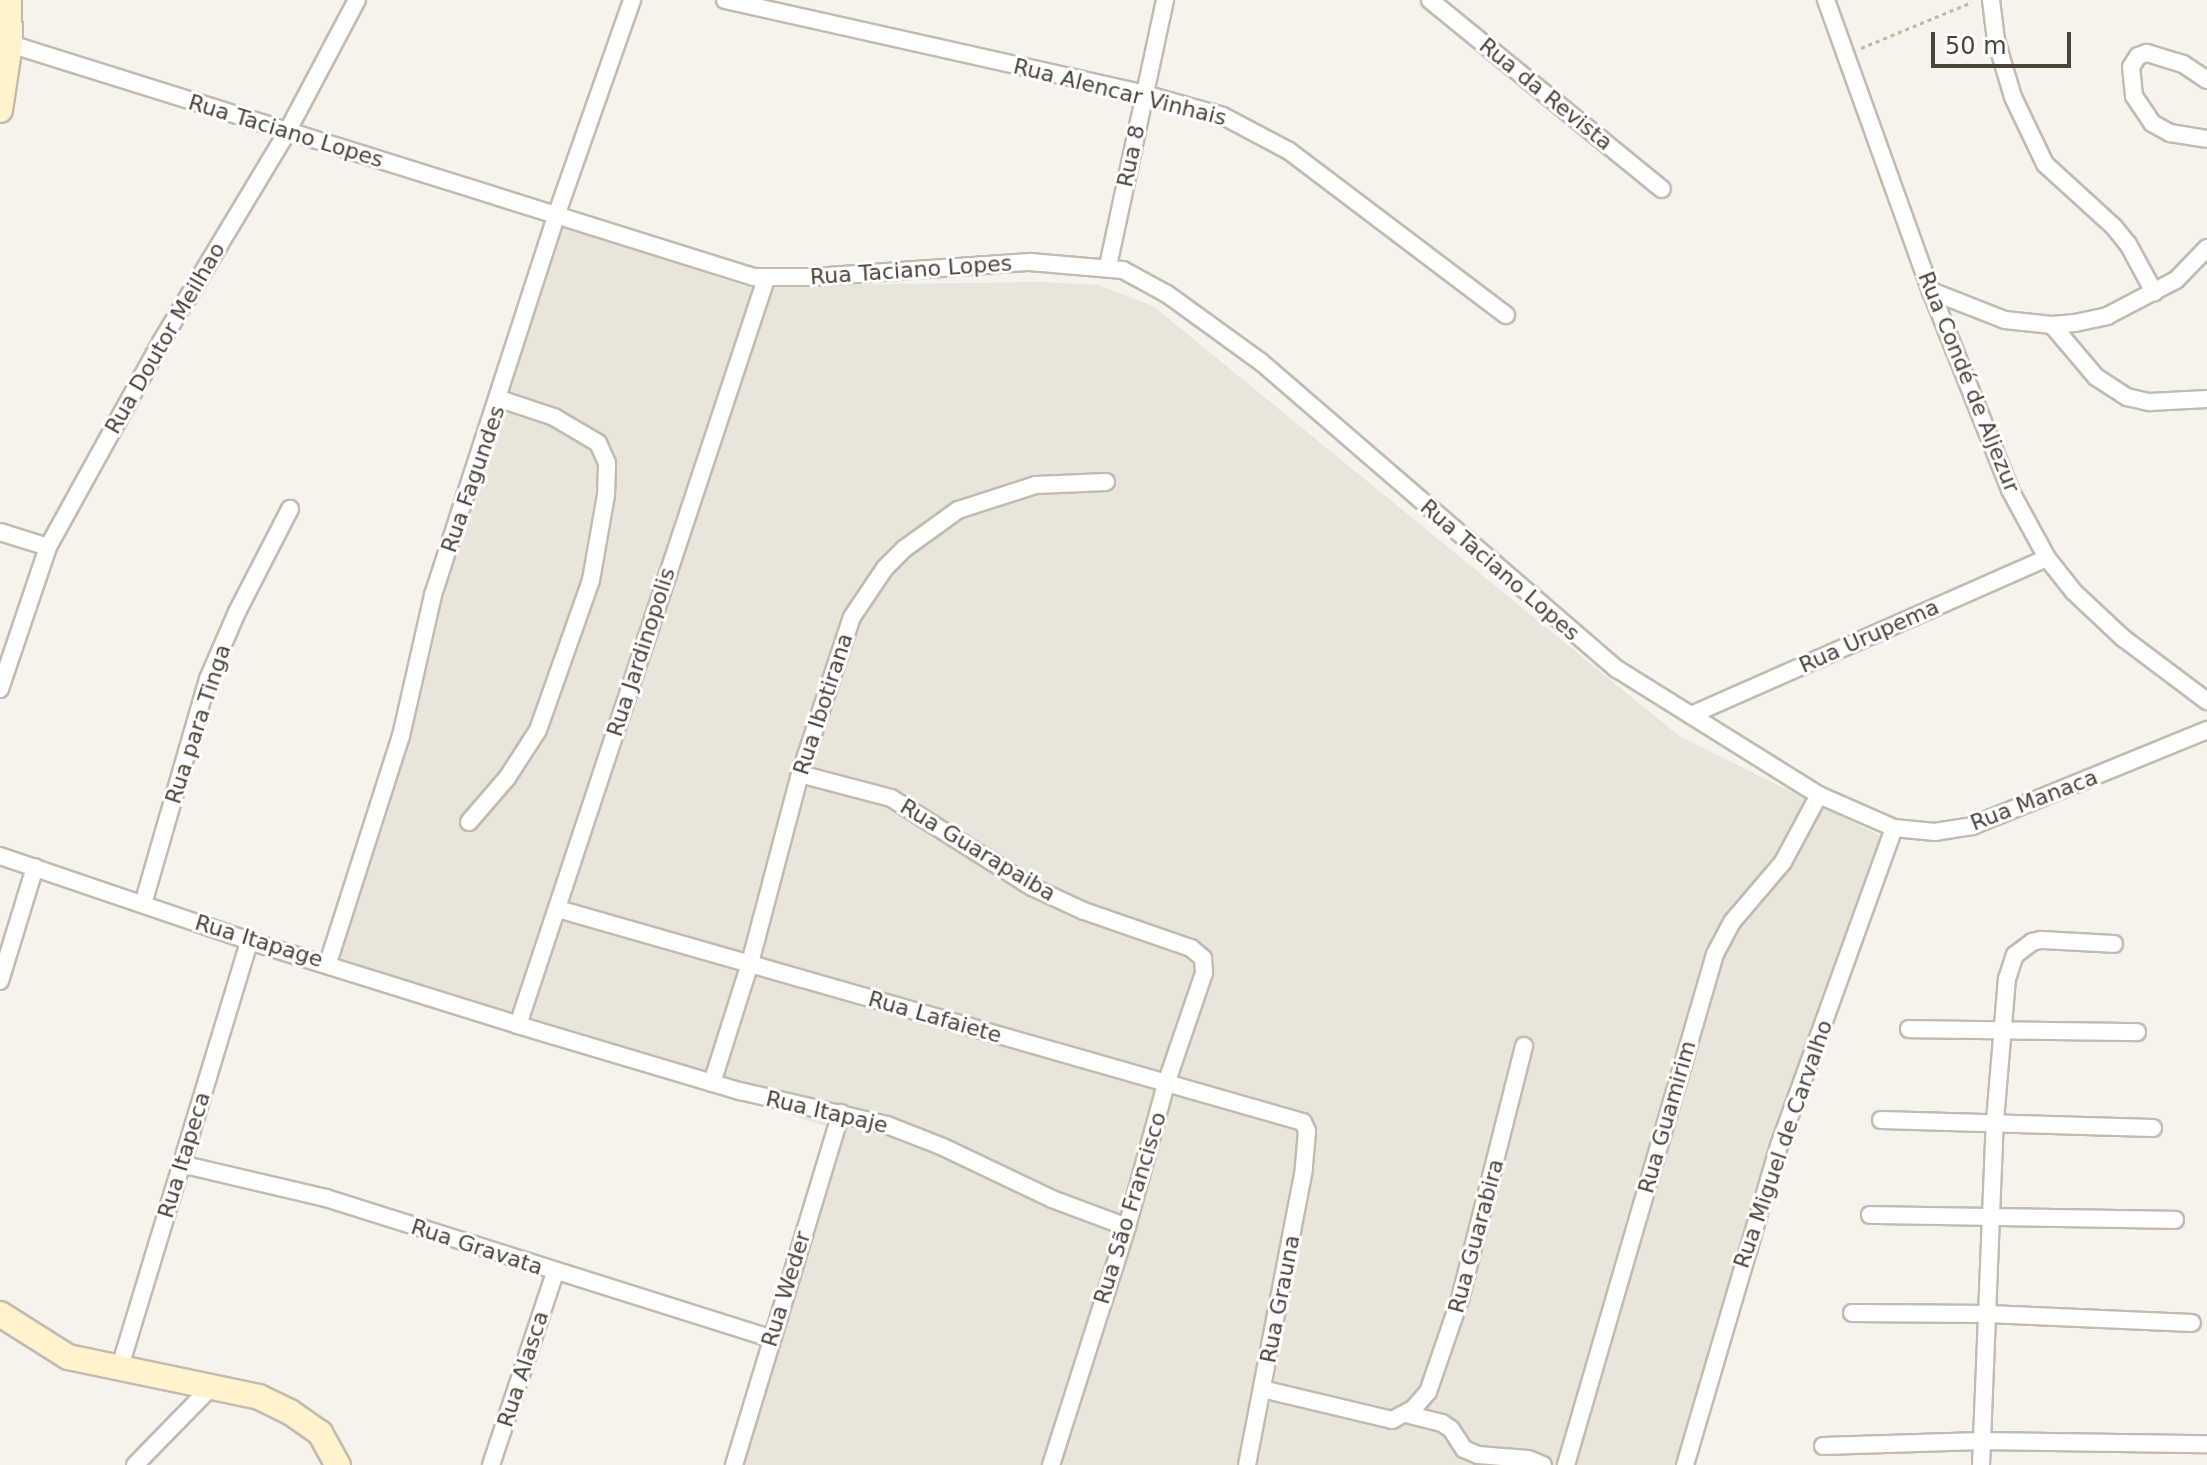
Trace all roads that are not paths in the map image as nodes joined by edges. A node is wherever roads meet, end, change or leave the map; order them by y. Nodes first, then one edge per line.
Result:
1 (9, 0) edge
2 (357, 0) edge
3 (632, 0) edge
4 (725, 0) edge
5 (1165, 0) edge
6 (1430, 0) edge
7 (1826, 0) edge
8 (1991, 0) edge
9 (10, 44) junction
10 (2207, 80) edge
11 (1144, 94) junction
12 (1, 103) edge
13 (287, 132) junction
14 (2207, 139) edge
15 (1662, 189) dead end
16 (556, 216) junction
17 (2207, 248) edge
18 (1108, 266) junction
19 (766, 279) junction
20 (1931, 291) junction
21 (2154, 292) junction
22 (1506, 315) dead end
23 (2052, 325) junction
24 (500, 399) junction
25 (2207, 399) edge
26 (1106, 482) dead end
27 (290, 509) dead end
28 (0, 532) edge
29 (48, 547) junction
30 (2047, 558) junction
31 (0, 689) edge
32 (2207, 701) edge
33 (1691, 715) junction
34 (2207, 730) edge
35 (800, 774) junction
36 (1819, 795) junction
37 (469, 822) dead end
38 (1894, 828) junction
39 (0, 856) edge
40 (35, 867) junction
41 (143, 904) junction
42 (558, 909) junction
43 (249, 941) junction
44 (2114, 944) dead end
45 (1199, 951) joint
46 (328, 963) junction
47 (750, 963) junction
48 (0, 981) edge
49 (518, 1025) junction
50 (1909, 1029) dead end
51 (2001, 1030) junction
52 (2137, 1032) dead end
53 (1524, 1046) dead end
54 (712, 1083) junction
55 (1166, 1084) junction
56 (841, 1113) junction
57 (1881, 1120) dead end
58 (1995, 1121) junction
59 (2153, 1128) dead end
60 (1307, 1131) joint
61 (181, 1164) junction
62 (1870, 1215) dead end
63 (1992, 1216) junction
64 (2175, 1220) dead end
65 (1127, 1227) junction
66 (555, 1273) junction
67 (1852, 1313) dead end
68 (0, 1314) edge
69 (1988, 1314) junction
70 (2192, 1323) dead end
71 (770, 1338) junction
72 (119, 1370) junction
73 (213, 1385) junction
74 (1262, 1389) junction
75 (1406, 1414) junction
76 (1981, 1441) junction
77 (2207, 1444) edge
78 (1823, 1446) dead end
79 (1464, 1457) edge
80 (1058, 1463) edge
81 (135, 1465) edge
82 (338, 1465) edge
83 (491, 1465) edge
84 (734, 1465) edge
85 (1247, 1465) edge
86 (1543, 1465) edge
87 (1566, 1465) edge
88 (1685, 1465) edge
89 (1981, 1465) edge

1 - 9 street
2 - 13 street, Rua Doutor Meilhao
3 - 16 street, Rua Fagundes
4 - 11 street, Rua Alencar Vinhais
5 - 11 street, Rua 8
6 - 15 street, Rua da Revista
7 - 20 street, Rua Condé de Aljezur
8 - 21 street
9 - 12 street
9 - 13 street, Rua Taciano Lopes
10 - 14 street
11 - 18 street, Rua 8
11 - 22 street, Rua Alencar Vinhais
13 - 16 street, Rua Taciano Lopes
13 - 29 street, Rua Doutor Meilhao
16 - 19 street, Rua Taciano Lopes
16 - 24 street, Rua Fagundes
17 - 21 street
18 - 19 street, Rua Taciano Lopes
18 - 33 street, Rua Taciano Lopes
19 - 42 street, Rua Jardinopolis
20 - 23 street
20 - 30 street, Rua Condé de Aljezur
21 - 23 street
23 - 25 street
24 - 37 street
24 - 46 street, Rua Fagundes
26 - 35 street, Rua Ibotirana
27 - 41 street, Rua para Tinga
28 - 29 street
29 - 31 street, Rua Doutor Meilhao
30 - 32 street, Rua Condé de Aljezur
30 - 33 street, Rua Urupema
33 - 36 street, Rua Manaca
34 - 38 street, Rua Manaca
35 - 45 street, Rua Guarapaiba
35 - 47 street, Rua Ibotirana
36 - 38 street, Rua Manaca
36 - 87 street, Rua Guamirim
38 - 88 street, Rua Miguel de Carvalho
39 - 40 street, Rua Itapage
40 - 41 street, Rua Itapage
40 - 48 street
41 - 43 street, Rua Itapage
42 - 47 street, Rua Lafaiete
42 - 49 street, Rua Jardinopolis
43 - 46 street, Rua Itapage
43 - 61 street, Rua Itapeca
44 - 51 street
45 - 55 street, Rua São Francisco
46 - 49 street, Rua Itapage
47 - 54 street, Rua Ibotirana
47 - 55 street, Rua Lafaiete
49 - 54 street, Rua Itapaje
50 - 51 street
51 - 52 street
51 - 58 street
53 - 75 street, Rua Guarabira
54 - 56 street, Rua Itapaje
55 - 60 street, Rua Lafaiete
55 - 65 street, Rua São Francisco
56 - 65 street, Rua Itapaje
56 - 71 street, Rua Weder
57 - 58 street
58 - 59 street
58 - 63 street
60 - 74 street, Rua Grauna
61 - 66 street, Rua Gravata
61 - 72 street, Rua Itapeca
62 - 63 street
63 - 64 street
63 - 69 street
65 - 80 street, Rua São Francisco
66 - 71 street, Rua Gravata
66 - 83 street, Rua Alasca
67 - 69 street
68 - 72 street
69 - 70 street
69 - 76 street
71 - 84 street, Rua Weder
72 - 73 street
73 - 81 street
73 - 82 street
74 - 75 street
74 - 85 street, Rua Grauna
75 - 79 street
76 - 77 street
76 - 78 street
76 - 89 street
79 - 86 street

